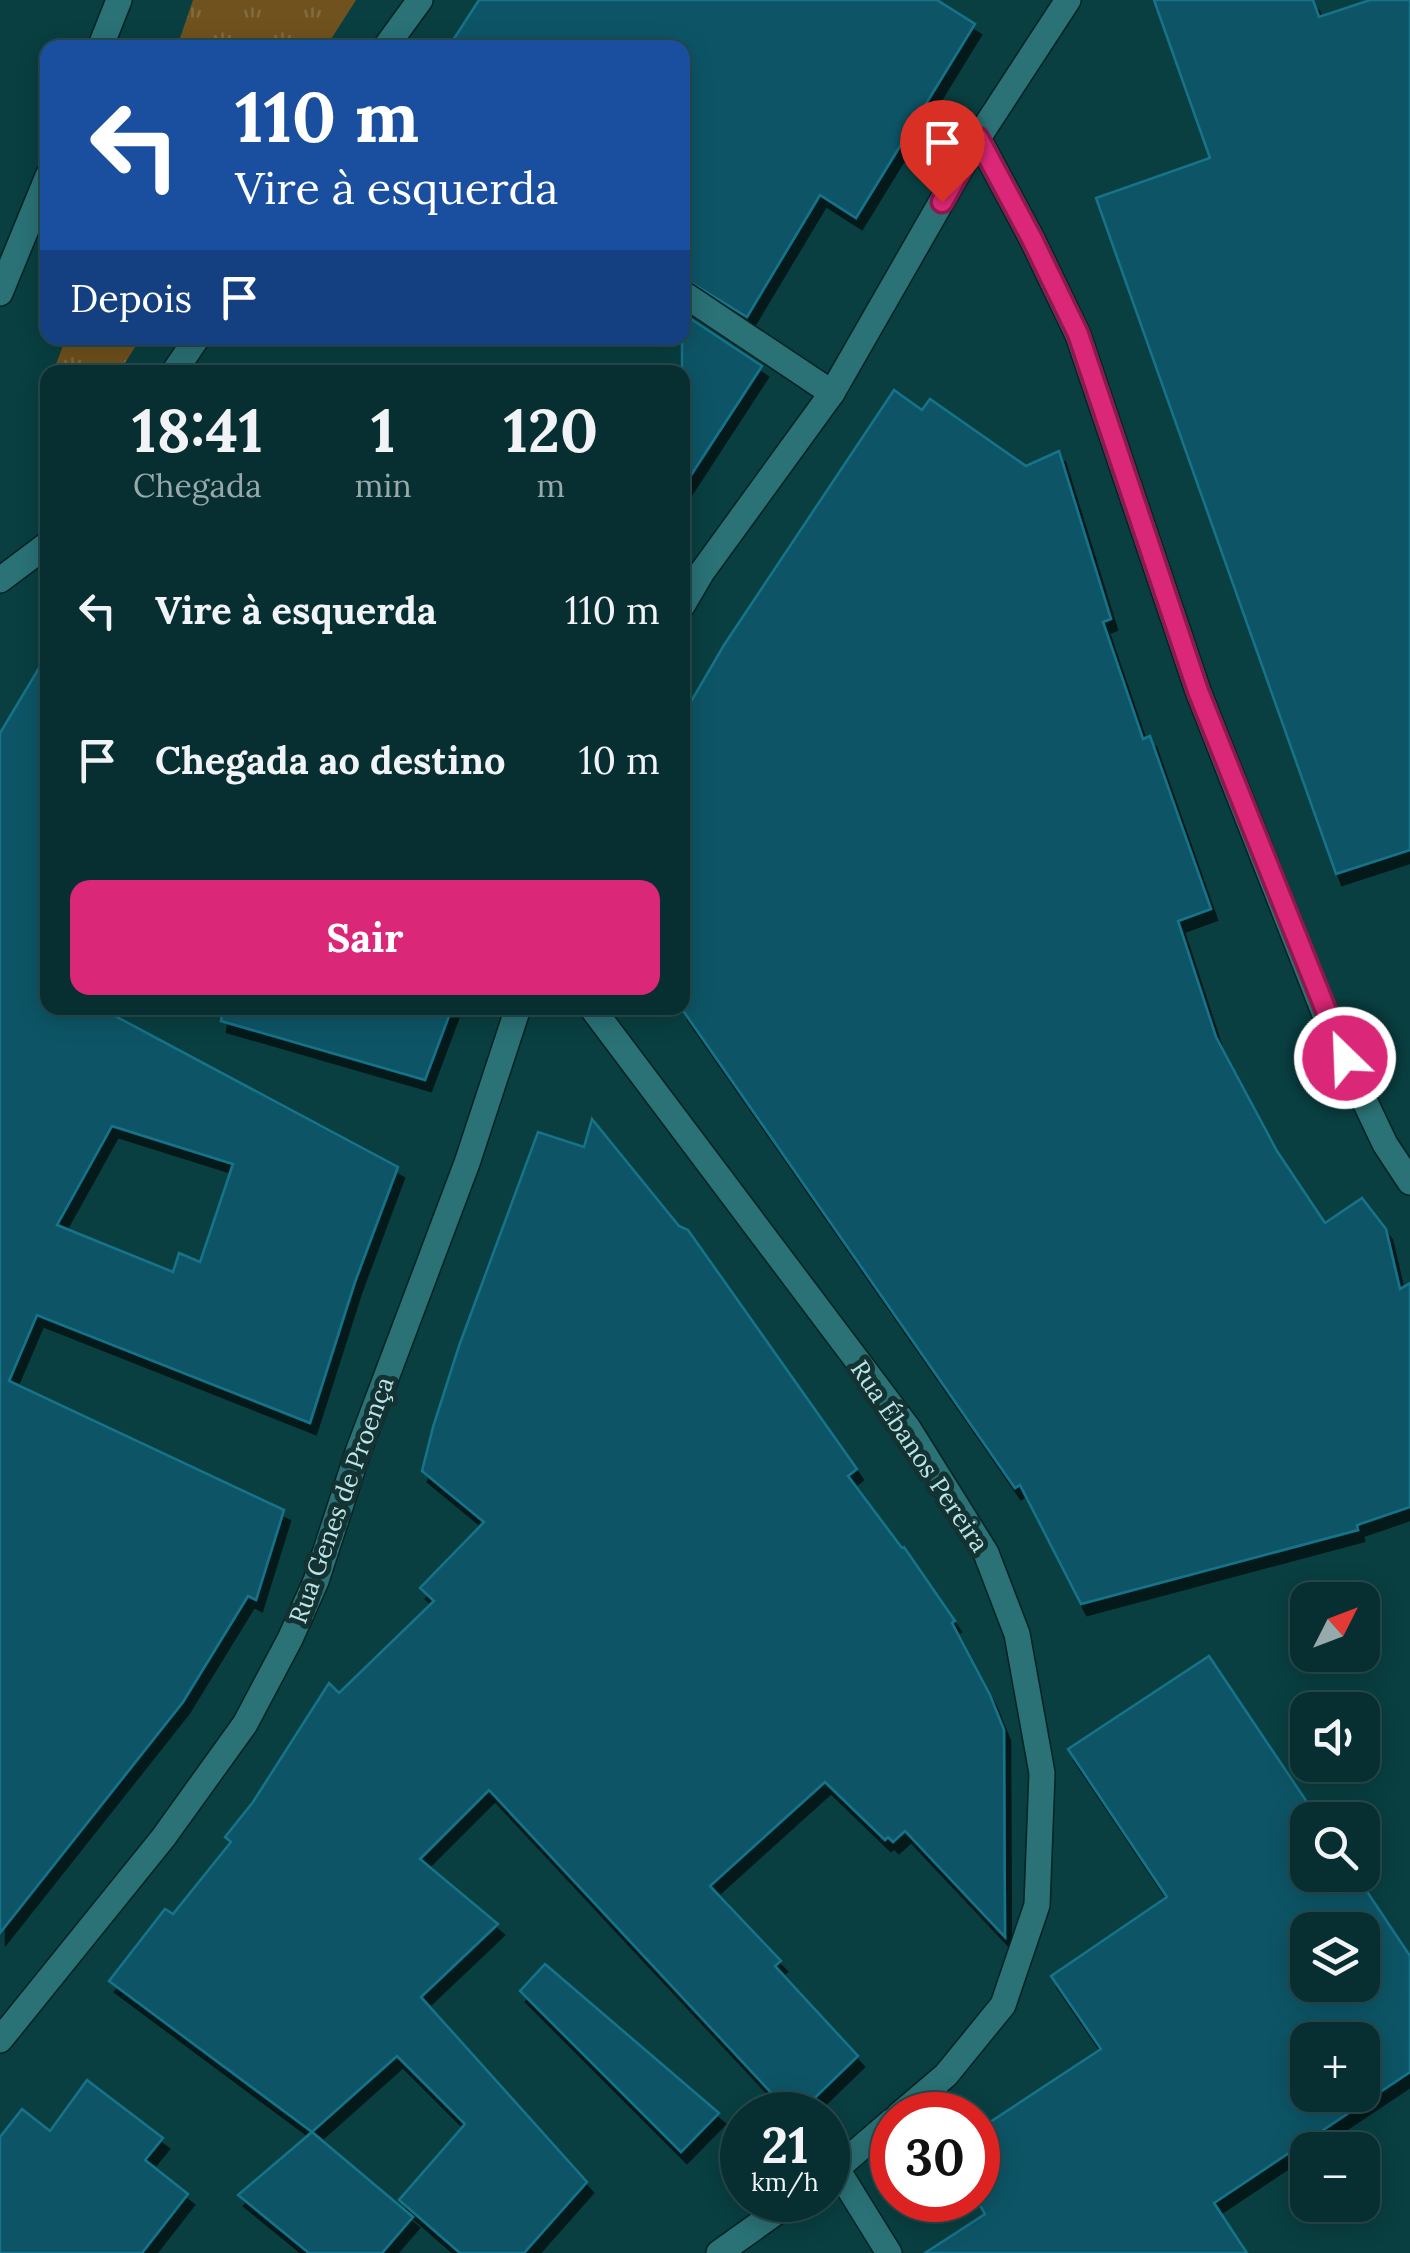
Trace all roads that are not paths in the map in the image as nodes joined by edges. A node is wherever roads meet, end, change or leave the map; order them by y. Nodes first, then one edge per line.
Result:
1 (119, 0) edge
2 (420, 0) edge
3 (1068, 0) edge
4 (103, 40) edge
5 (392, 40) edge
6 (978, 138) junction
7 (40, 196) edge
8 (0, 293) edge
9 (690, 298) edge
10 (832, 393) junction
11 (40, 550) edge
12 (3, 575) edge
13 (690, 592) edge
14 (516, 1015) edge
15 (597, 1015) edge
16 (1410, 1182) edge
17 (0, 2040) edge
18 (926, 2092) edge
19 (870, 2140) edge
20 (850, 2157) edge
21 (850, 2198) edge
22 (763, 2222) edge
23 (719, 2253) edge
24 (888, 2253) edge

1 - 4 street
2 - 5 street
3 - 6 street
6 - 10 street
6 - 16 street
7 - 8 street
9 - 10 street
10 - 13 street
11 - 12 street
14 - 17 street, Rua Genes de Proença
15 - 18 street, Rua Ébanos Pereira
19 - 20 street
21 - 24 street
22 - 23 street

